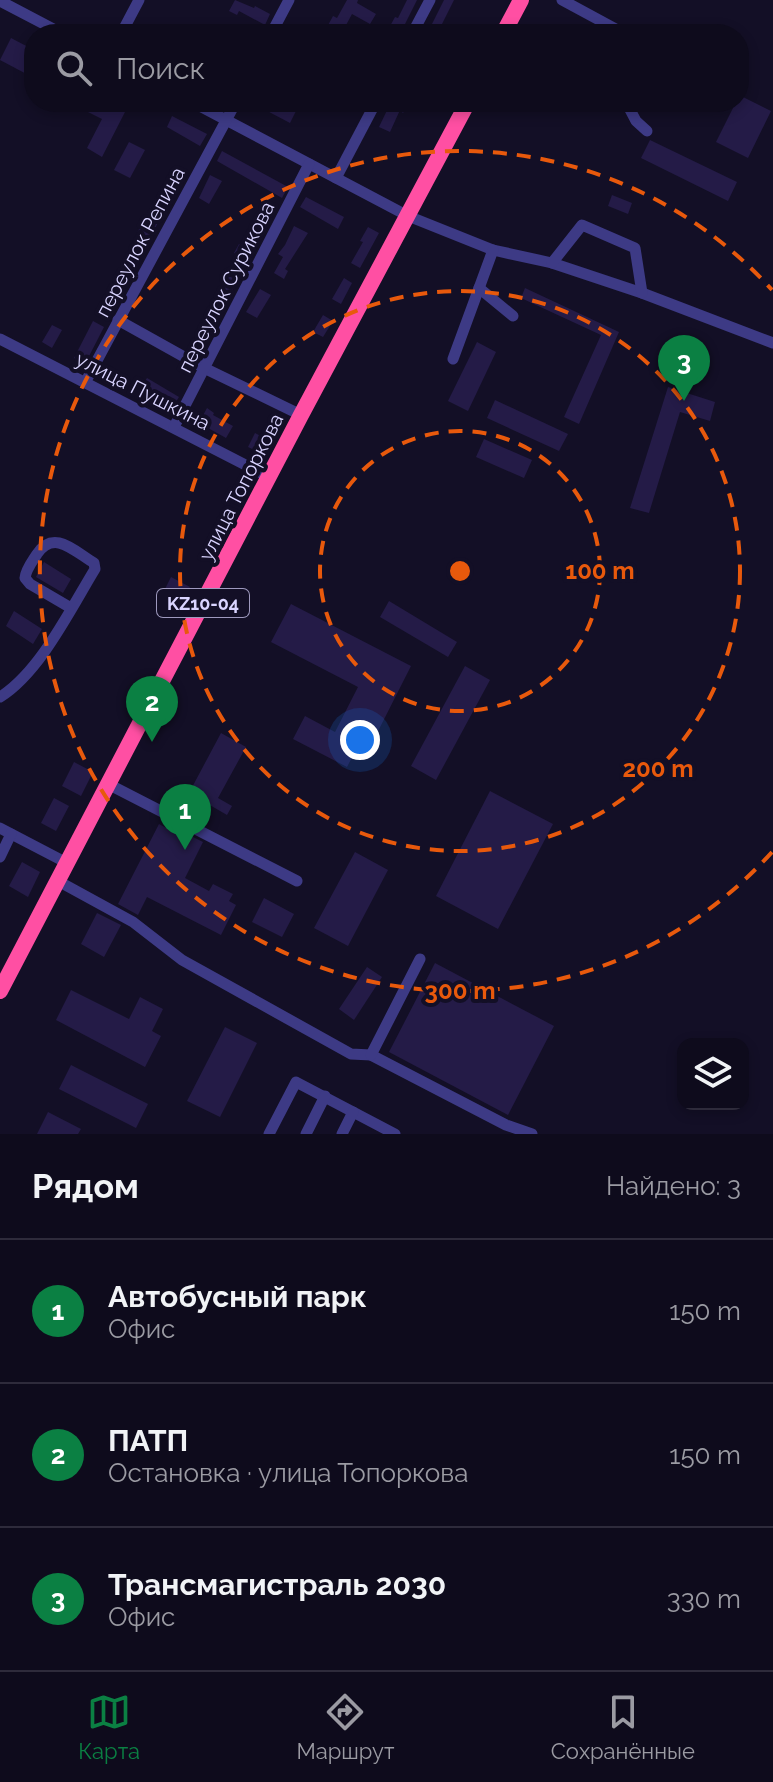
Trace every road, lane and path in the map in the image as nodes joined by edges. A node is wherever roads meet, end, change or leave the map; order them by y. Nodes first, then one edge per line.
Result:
1 (139, 0) edge
2 (289, 0) edge
3 (430, 0) edge
4 (521, 0) edge
5 (562, 0) edge
6 (0, 1) edge
7 (44, 24) edge
8 (126, 24) edge
9 (276, 24) edge
10 (417, 24) edge
11 (508, 24) edge
12 (605, 24) edge
13 (211, 112) edge
14 (230, 112) edge
15 (371, 112) edge
16 (463, 112) edge
17 (631, 112) edge
18 (226, 120) junction
19 (647, 131) dead end
20 (309, 164) junction
21 (336, 178) junction
22 (408, 216) junction
23 (493, 250) junction
24 (552, 263) junction
25 (479, 288) junction
26 (642, 293) junction
27 (513, 316) dead end
28 (118, 320) junction
29 (0, 339) edge
30 (773, 343) edge
31 (453, 359) dead end
32 (204, 368) junction
33 (86, 381) junction
34 (301, 415) junction
35 (174, 427) junction
36 (269, 477) junction
37 (71, 608) junction
38 (0, 697) edge
39 (108, 784) junction
40 (6, 831) edge
41 (0, 857) edge
42 (67, 863) junction
43 (58, 881) junction
44 (297, 881) dead end
45 (420, 959) dead end
46 (0, 991) edge
47 (371, 1055) junction
48 (325, 1096) junction
49 (353, 1112) junction
50 (382, 1131) edge
51 (269, 1134) edge
52 (306, 1134) edge
53 (342, 1134) edge
54 (395, 1134) edge
55 (532, 1134) edge

1 - 8 street
2 - 9 street
3 - 10 street
4 - 11 highway
5 - 12 street
6 - 7 street
13 - 18 street
14 - 18 street, переулок Репина
15 - 21 street
16 - 22 highway, KZ10-04
17 - 19 street
18 - 20 street
18 - 28 street, переулок Репина
20 - 21 street
20 - 32 street, переулок Сурикова
21 - 22 street
22 - 23 street
22 - 34 highway, улица Топоркова / KZ10-04
23 - 24 street
23 - 25 street
24 - 26 street
24 - 26 street
25 - 27 street
25 - 31 street
26 - 30 street
28 - 32 street
28 - 33 street, переулок Репина
29 - 33 street, улица Пушкина
32 - 34 street
32 - 35 street, переулок Сурикова
33 - 35 street, улица Пушкина
34 - 36 highway, улица Топоркова / KZ10-04
35 - 36 street, улица Пушкина
36 - 39 highway, улица Топоркова / KZ10-04
37 - 37 street
37 - 38 street
39 - 42 highway, улица Топоркова / KZ10-04
39 - 44 street
40 - 41 street
40 - 42 street
42 - 43 highway, улица Топоркова / KZ10-04
43 - 46 highway, улица Топоркова / KZ10-04
43 - 47 street
45 - 47 street
47 - 55 street
48 - 49 street
48 - 51 street
48 - 52 street
49 - 50 street
49 - 53 street
50 - 54 street

